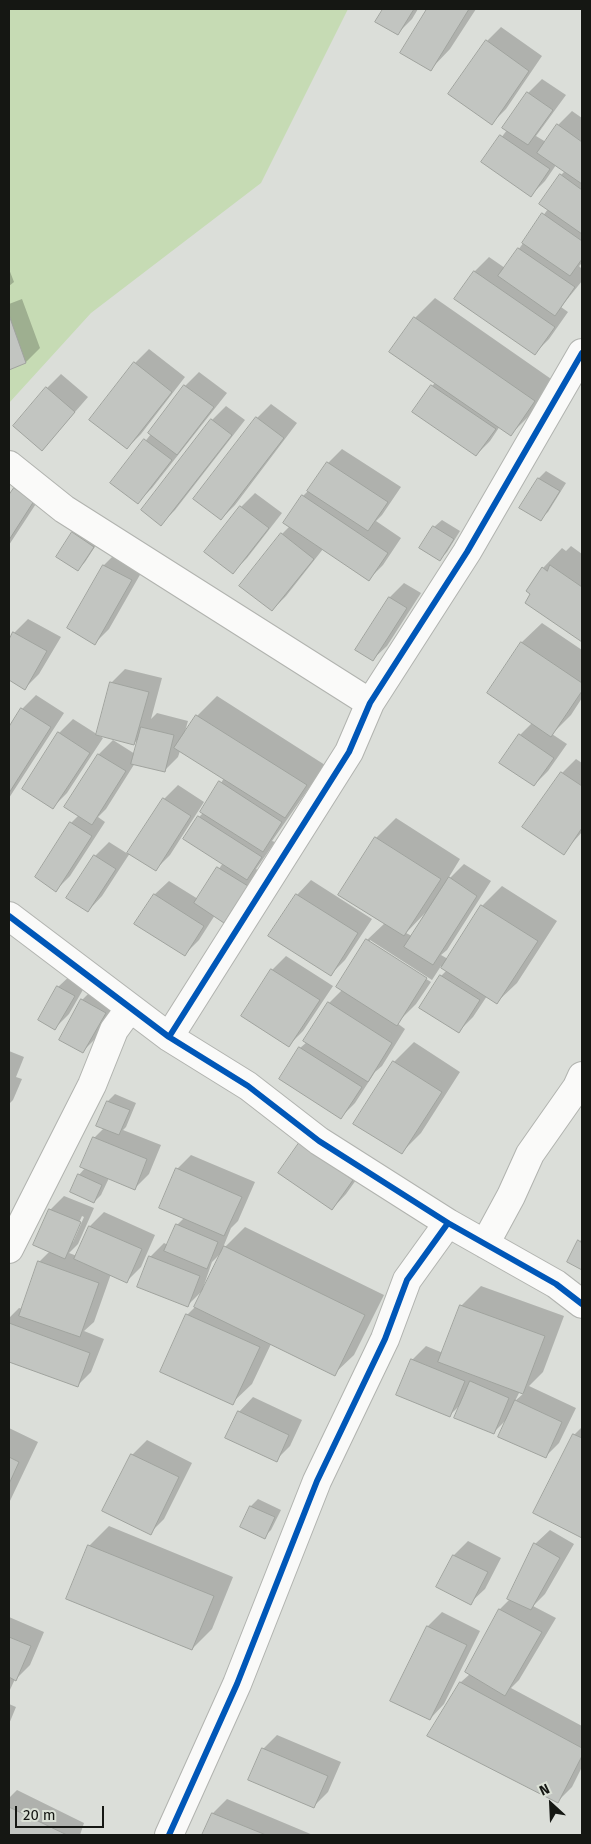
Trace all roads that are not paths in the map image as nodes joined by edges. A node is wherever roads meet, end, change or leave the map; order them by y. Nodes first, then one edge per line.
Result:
1 (582, 354) edge
2 (9, 465) edge
3 (370, 703) junction
4 (9, 916) edge
5 (130, 1008) junction
6 (170, 1037) junction
7 (582, 1076) edge
8 (448, 1223) junction
9 (485, 1244) junction
10 (9, 1249) edge
11 (582, 1304) edge
12 (169, 1835) edge

1 - 3 street
2 - 3 street
3 - 6 street
4 - 5 street
5 - 6 street
5 - 10 street
6 - 8 street
7 - 9 street
8 - 9 street
8 - 12 street
9 - 11 street

